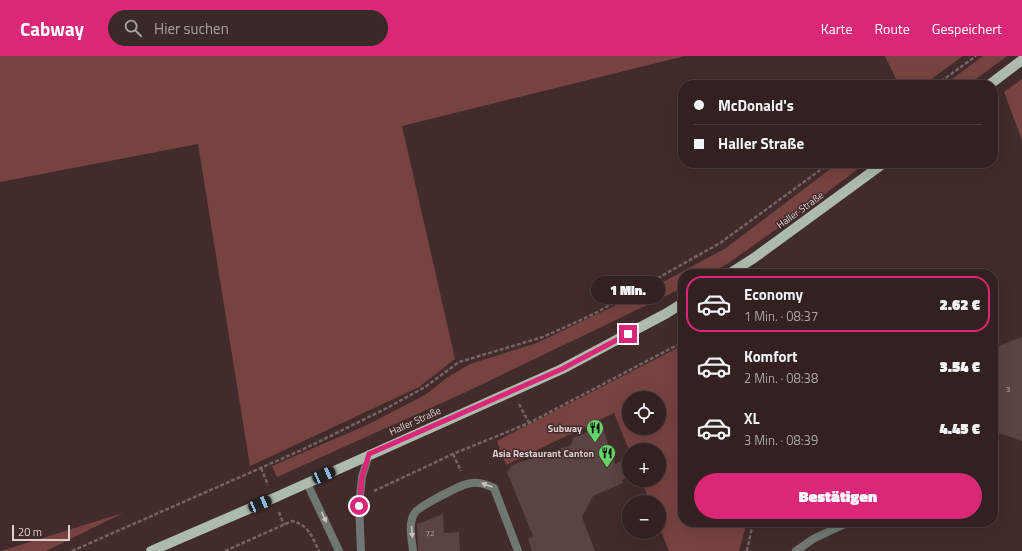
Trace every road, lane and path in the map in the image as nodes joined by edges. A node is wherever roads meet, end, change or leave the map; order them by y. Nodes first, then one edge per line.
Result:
1 (976, 56) edge
2 (1022, 60) edge
3 (943, 80) edge
4 (996, 80) edge
5 (823, 168) edge
6 (877, 168) edge
7 (737, 269) edge
8 (678, 306) edge
9 (678, 345) edge
10 (512, 391) junction
11 (529, 424) junction
12 (369, 454) junction
13 (307, 483) junction
14 (369, 492) dead end
15 (752, 527) edge
16 (839, 527) edge
17 (72, 551) edge
18 (151, 551) edge
19 (226, 551) edge
20 (319, 551) edge
21 (339, 551) edge
22 (361, 551) edge
23 (413, 551) edge
24 (518, 551) edge
25 (747, 551) edge
26 (796, 551) edge

1 - 3 path
2 - 4 main road
5 - 17 path
6 - 7 main road, Haller Straße
8 - 10 main road, Haller Straße
9 - 11 path
10 - 11 path
10 - 12 main road, Haller Straße
11 - 14 path
12 - 13 main road, Haller Straße
12 - 22 street
13 - 18 main road, Haller Straße
13 -> 21 street
15 - 25 path
16 - 26 street
19 - 20 path
24 -> 23 street

